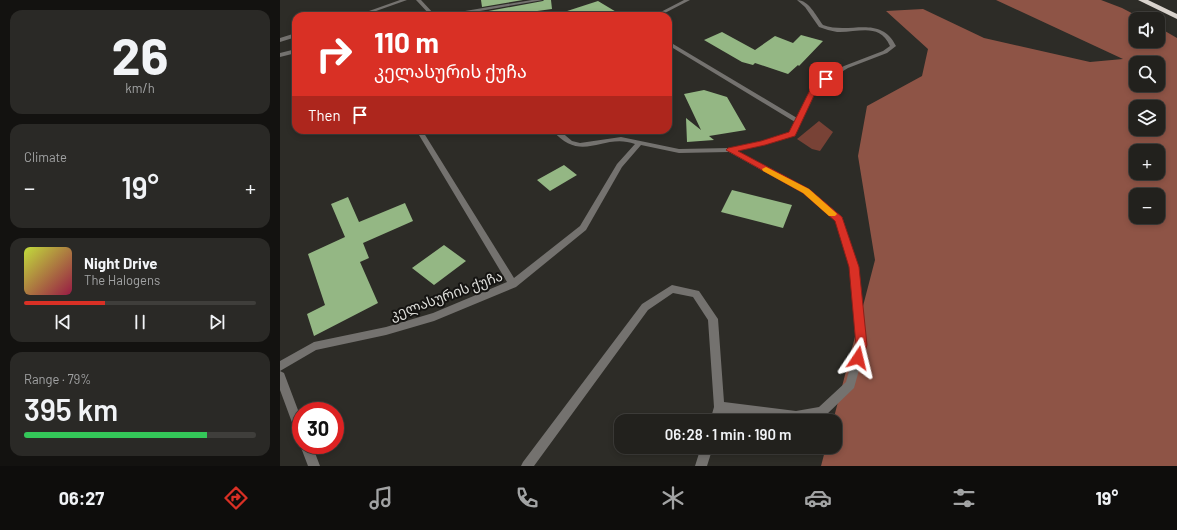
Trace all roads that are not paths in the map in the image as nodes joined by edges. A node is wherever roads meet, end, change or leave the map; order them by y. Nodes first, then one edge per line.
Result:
1 (405, 0) edge
2 (418, 0) edge
3 (541, 0) edge
4 (688, 0) edge
5 (799, 0) edge
6 (1142, 0) edge
7 (369, 12) edge
8 (430, 12) edge
9 (470, 12) edge
10 (662, 12) edge
11 (1177, 17) edge
12 (292, 36) edge
13 (280, 40) edge
14 (672, 45) edge
15 (292, 52) edge
16 (280, 55) edge
17 (798, 121) junction
18 (421, 134) edge
19 (560, 134) edge
20 (639, 143) junction
21 (730, 150) junction
22 (513, 284) junction
23 (280, 366) edge
24 (280, 376) edge
25 (720, 407) junction
26 (292, 408) edge
27 (718, 414) edge
28 (309, 454) edge
29 (705, 454) edge
30 (314, 466) edge
31 (527, 466) edge
32 (701, 466) edge

1 - 7 street
2 - 8 street
3 - 9 street
4 - 10 street
5 - 17 street
6 - 11 highway
12 - 13 street
14 - 17 street
15 - 16 street
17 - 21 street
18 - 22 street
19 - 20 street
20 - 21 street
20 - 22 street, კელასურის ქუჩა
21 - 25 street
22 - 23 street, კელასურის ქუჩა
24 - 26 street
25 - 27 street
25 - 31 street
28 - 30 street
29 - 32 street

